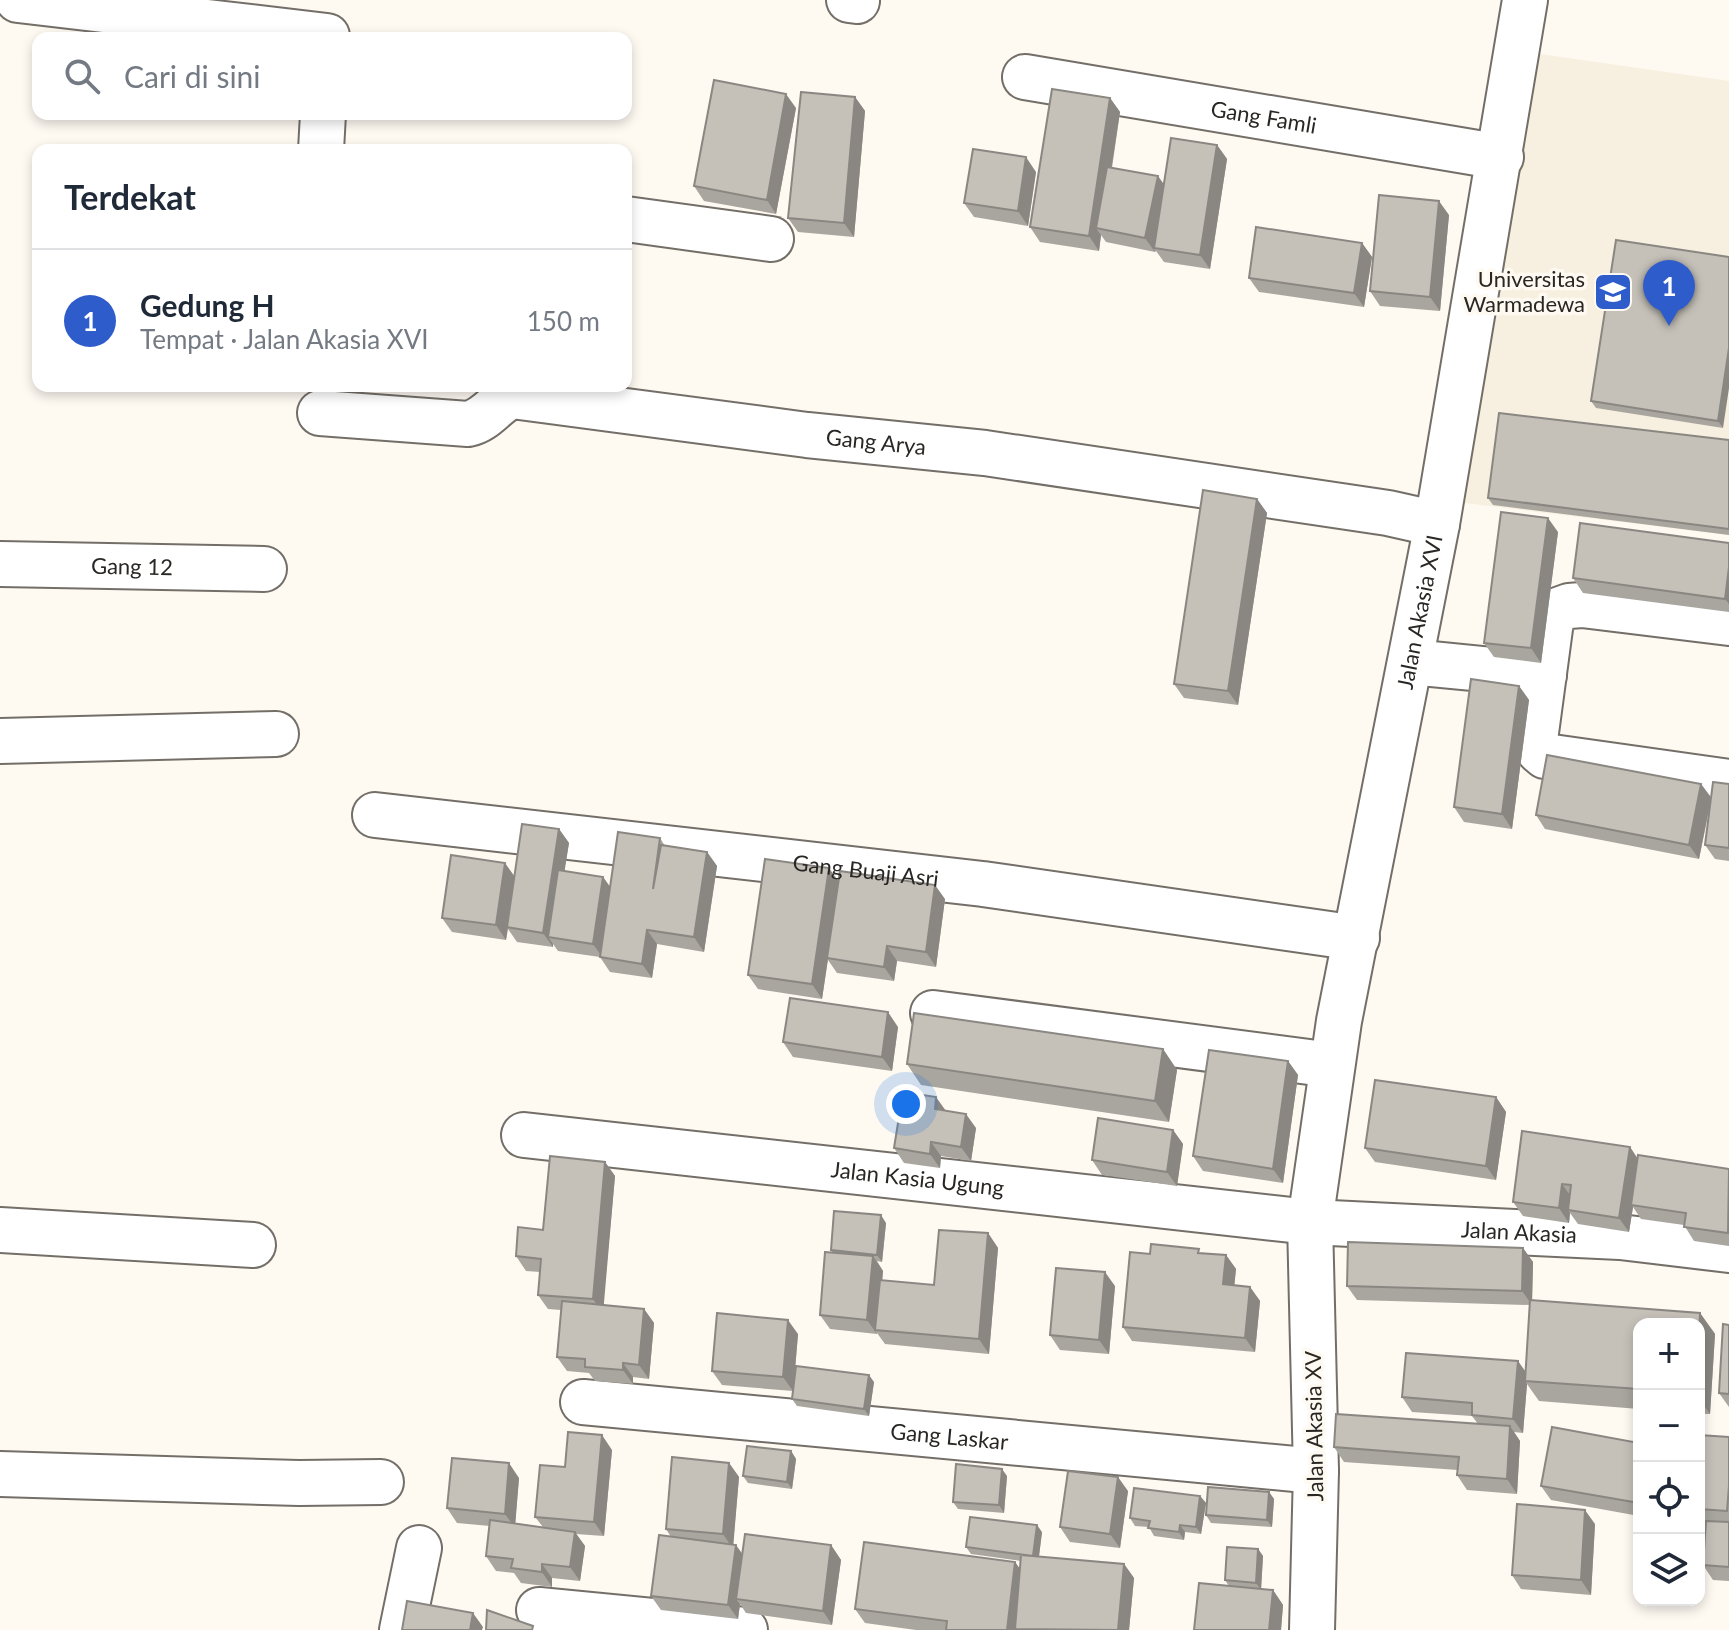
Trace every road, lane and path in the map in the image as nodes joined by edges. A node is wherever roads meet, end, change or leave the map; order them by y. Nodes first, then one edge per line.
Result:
1 (18, 0) edge
2 (849, 0) edge
3 (1525, 0) edge
4 (857, 1) edge
5 (328, 25) edge
6 (1025, 77) dead end
7 (323, 120) edge
8 (321, 144) edge
9 (1501, 157) junction
10 (632, 220) edge
11 (771, 239) dead end
12 (320, 413) dead end
13 (1437, 524) junction
14 (0, 564) edge
15 (264, 569) dead end
16 (1729, 623) edge
17 (1411, 662) junction
18 (1544, 675) junction
19 (276, 734) dead end
20 (0, 741) edge
21 (1729, 782) edge
22 (375, 815) dead end
23 (1357, 938) junction
24 (933, 1013) edge
25 (1332, 1065) junction
26 (524, 1135) dead end
27 (1310, 1222) junction
28 (0, 1230) edge
29 (253, 1245) dead end
30 (1729, 1250) edge
31 (583, 1402) dead end
32 (1316, 1471) junction
33 (0, 1474) edge
34 (381, 1482) dead end
35 (419, 1548) dead end
36 (539, 1610) dead end
37 (402, 1630) edge
38 (745, 1630) edge
39 (1312, 1630) edge

1 - 5 street
2 - 4 street
3 - 9 street, Jalan Akasia XVI
6 - 9 street, Gang Famli
7 - 8 street
9 - 13 street, Jalan Akasia XVI
10 - 11 street
12 - 13 street, Gang Arya
13 - 17 street, Jalan Akasia XVI
14 - 15 street, Gang 12
16 - 18 street
17 - 18 street
17 - 23 street, Jalan Akasia XVI
18 - 21 street
19 - 20 street
22 - 23 street, Gang Buaji Asri
23 - 25 street, Jalan Akasia XVI
24 - 25 street
25 - 27 street, Jalan Akasia XVI
26 - 27 street, Jalan Kasia Ugung
27 - 30 street, Jalan Akasia
27 - 32 street, Jalan Akasia XV
28 - 29 street
31 - 32 street, Gang Laskar
32 - 39 street, Jalan Akasia XV
33 - 34 street
35 - 37 street
36 - 38 street

